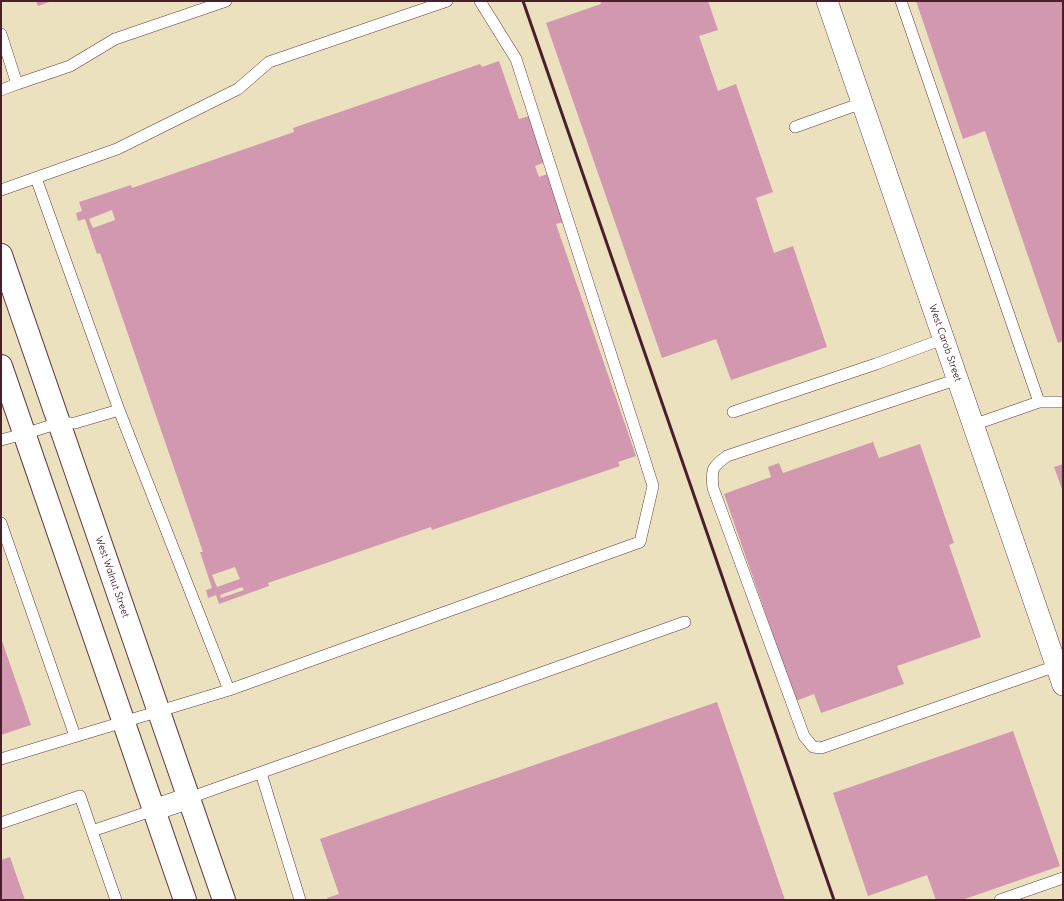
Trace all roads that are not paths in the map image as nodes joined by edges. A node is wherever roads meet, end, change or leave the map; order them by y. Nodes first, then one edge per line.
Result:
1 (226, 1) edge
2 (448, 1) edge
3 (480, 1) edge
4 (827, 1) edge
5 (901, 1) edge
6 (1, 34) edge
7 (17, 84) junction
8 (1, 90) edge
9 (862, 103) junction
10 (795, 127) dead end
11 (36, 178) junction
12 (1, 190) edge
13 (1, 255) edge
14 (943, 339) junction
15 (1, 366) edge
16 (958, 379) junction
17 (1038, 402) junction
18 (1063, 402) edge
19 (119, 410) junction
20 (733, 412) dead end
21 (59, 423) junction
22 (973, 425) junction
23 (24, 434) junction
24 (1, 440) edge
25 (1, 524) edge
26 (685, 622) dead end
27 (1060, 675) edge
28 (229, 690) junction
29 (159, 712) junction
30 (124, 722) junction
31 (75, 736) junction
32 (1, 759) edge
33 (262, 773) junction
34 (188, 798) junction
35 (154, 810) junction
36 (1, 823) edge
37 (92, 831) junction
38 (1063, 878) edge
39 (116, 900) edge
40 (185, 900) edge
41 (224, 900) edge
42 (300, 900) edge
43 (1000, 900) edge

1 - 7 lane
2 - 11 lane
3 - 28 lane
4 - 9 street, West Carob Street
5 - 17 lane
6 - 7 lane
7 - 8 lane
9 - 10 lane
9 - 14 street, West Carob Street
11 - 12 lane
11 - 19 lane
13 - 21 street, West Walnut Street
14 - 16 street, West Carob Street
14 - 20 lane
15 - 23 street
16 - 22 street, West Carob Street
16 - 27 lane
17 - 18 lane
17 - 22 lane
19 - 21 lane
19 - 28 lane
21 - 23 lane
21 - 29 street, West Walnut Street
22 - 27 street, West Carob Street
23 - 24 lane
23 - 30 street
25 - 31 lane
26 - 33 lane
28 - 29 lane
29 - 30 lane
29 - 34 street, West Walnut Street
30 - 31 lane
30 - 35 street
31 - 32 lane
33 - 34 lane
33 - 42 lane
34 - 35 street
34 - 41 street, West Walnut Street
35 - 37 lane
35 - 40 street
36 - 37 lane
37 - 39 lane
38 - 43 lane

